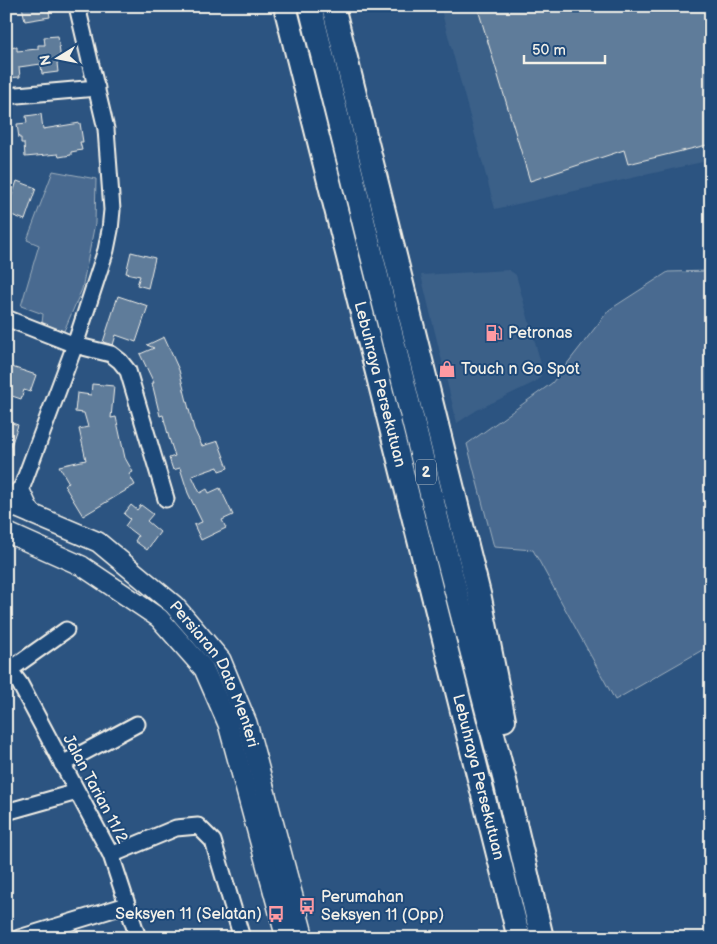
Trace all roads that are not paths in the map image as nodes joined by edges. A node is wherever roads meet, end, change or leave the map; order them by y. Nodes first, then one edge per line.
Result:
1 (77, 6) edge
2 (285, 6) edge
3 (310, 6) edge
4 (333, 6) edge
5 (97, 88) junction
6 (6, 96) edge
7 (9, 322) edge
8 (75, 345) junction
9 (13, 496) edge
10 (166, 499) dead end
11 (6, 532) edge
12 (75, 562) junction
13 (66, 630) dead end
14 (8, 667) edge
15 (13, 686) edge
16 (137, 724) dead end
17 (62, 764) junction
18 (506, 782) junction
19 (77, 792) junction
20 (6, 812) edge
21 (111, 855) junction
22 (127, 905) junction
23 (51, 933) edge
24 (19, 938) edge
25 (138, 938) edge
26 (242, 938) edge
27 (286, 938) edge
28 (304, 938) edge
29 (519, 938) edge
30 (542, 938) edge

1 - 5 street
2 - 29 highway, Lebuhraya Persekutuan / 2
3 - 18 highway, Lebuhraya Persekutuan / 2
4 - 18 highway
5 - 6 street
5 - 8 street
7 - 8 street
8 - 9 street
8 - 10 street
9 - 12 main road
9 - 28 main road, Persiaran Dato Menteri
11 - 12 main road, Persiaran Dato Menteri
12 - 27 main road, Persiaran Dato Menteri
13 - 14 street
14 - 15 street, Jalan Tarian 11/2
15 - 17 street, Jalan Tarian 11/2
16 - 17 street
17 - 19 street, Jalan Tarian 11/2
18 - 30 highway, Lebuhraya Persekutuan / 2
19 - 20 street
19 - 21 street, Jalan Tarian 11/2
21 - 22 street, Jalan Tarian 11/2
21 - 26 street
22 - 23 street
22 - 25 street, Jalan Tarian 11/2
23 - 24 street

